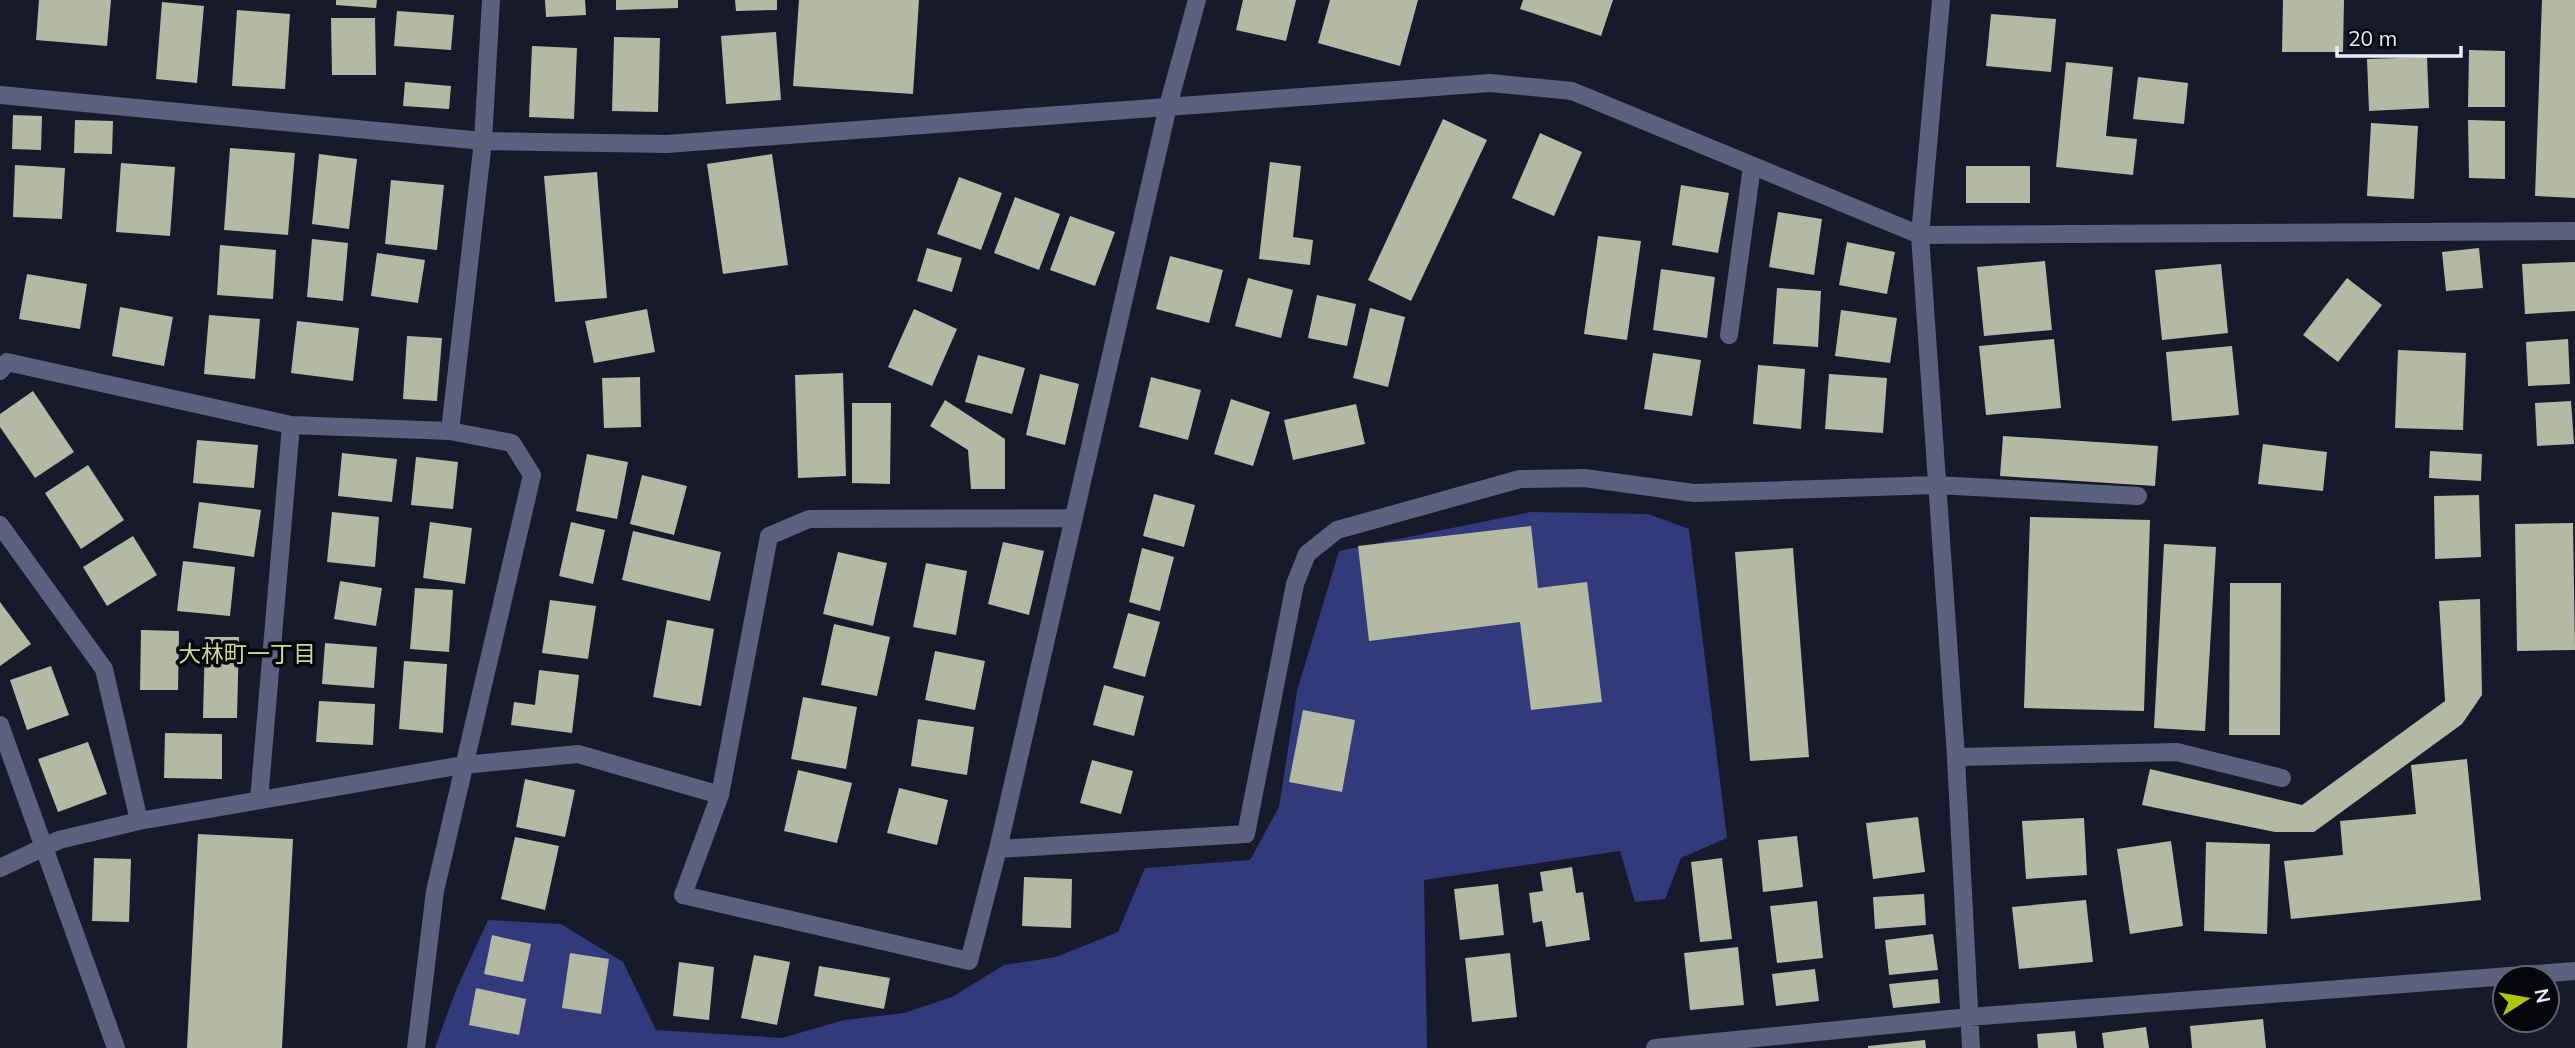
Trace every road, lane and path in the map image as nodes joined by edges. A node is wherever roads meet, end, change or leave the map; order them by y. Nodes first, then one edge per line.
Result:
1 (491, 0) edge
2 (1197, 0) edge
3 (1941, 0) edge
4 (0, 95) edge
5 (1168, 106) junction
6 (483, 141) junction
7 (1752, 166) junction
8 (2575, 231) edge
9 (1920, 235) junction
10 (1730, 335) dead end
11 (0, 371) edge
12 (290, 425) junction
13 (450, 431) junction
14 (1936, 485) junction
15 (2138, 496) dead end
16 (1073, 518) junction
17 (0, 525) edge
18 (0, 725) edge
19 (1956, 757) junction
20 (463, 765) junction
21 (2282, 778) dead end
22 (720, 795) junction
23 (259, 800) junction
24 (139, 821) junction
25 (43, 847) junction
26 (998, 849) junction
27 (0, 868) edge
28 (2575, 971) edge
29 (1969, 1017) junction
30 (116, 1048) edge
31 (416, 1048) edge
32 (1663, 1048) edge
33 (1971, 1048) edge

1 - 6 street
2 - 5 street
3 - 9 street
4 - 6 street
5 - 6 street
5 - 7 street
5 - 16 street
6 - 13 street
7 - 9 street
7 - 10 street
8 - 9 street
9 - 14 street
11 - 12 street
12 - 13 street
12 - 23 street
13 - 20 street
14 - 15 street
14 - 19 street
14 - 26 street
16 - 22 street
16 - 26 street
17 - 24 street
18 - 25 street
19 - 21 street
19 - 29 street
20 - 22 street
20 - 23 street
20 - 31 street
22 - 26 street
23 - 24 street
24 - 25 street
25 - 27 street
25 - 30 street
28 - 29 street
29 - 32 street
29 - 33 street

